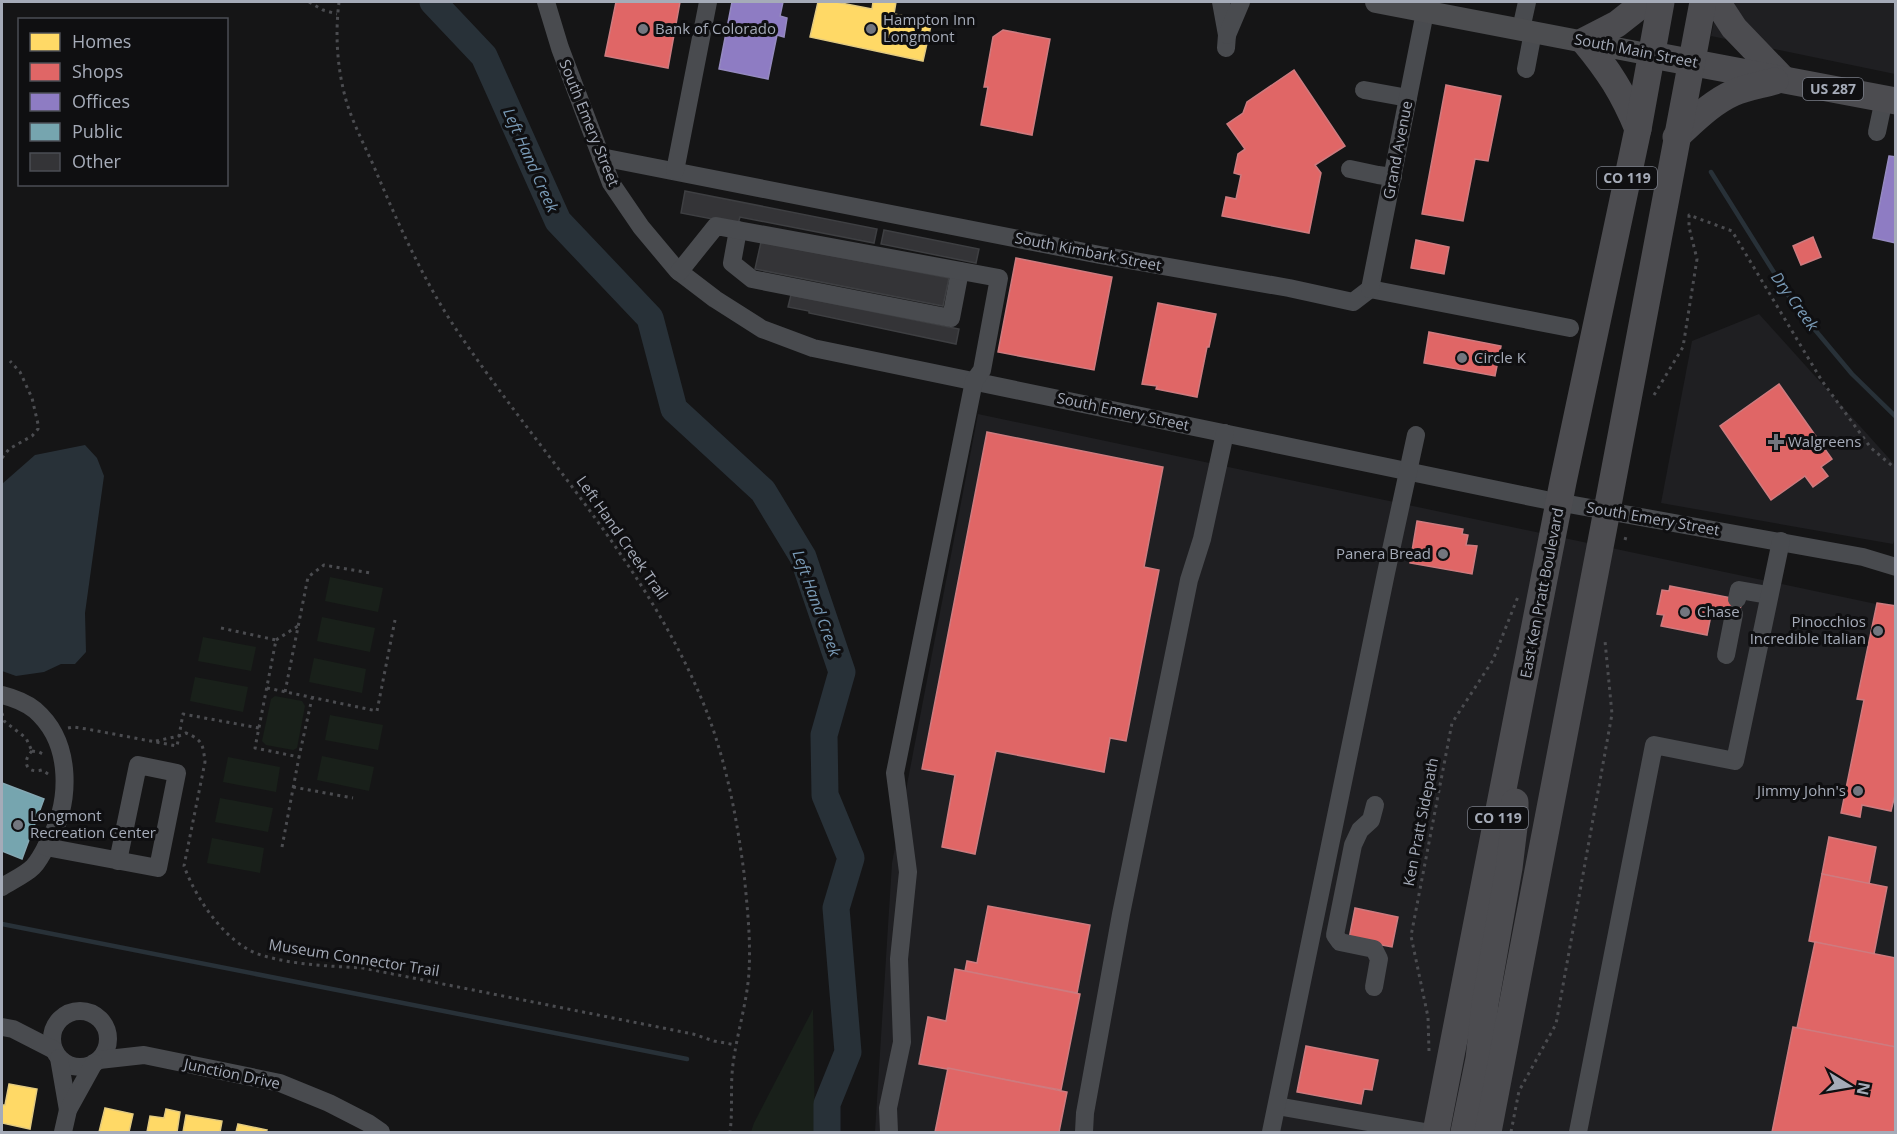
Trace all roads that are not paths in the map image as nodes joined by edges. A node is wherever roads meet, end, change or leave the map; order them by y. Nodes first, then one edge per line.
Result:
1 (546, 2) edge
2 (708, 2) edge
3 (1221, 2) edge
4 (1241, 2) edge
5 (1376, 2) edge
6 (1527, 2) edge
7 (1646, 2) edge
8 (1661, 2) edge
9 (1703, 2) edge
10 (1717, 2) edge
11 (1426, 6) edge
12 (1527, 31) junction
13 (1584, 41) junction
14 (1652, 55) junction
15 (1691, 62) junction
16 (1526, 69) dead end
17 (1783, 79) junction
18 (1364, 90) dead end
19 (1408, 98) junction
20 (1890, 100) edge
21 (1638, 129) junction
22 (1877, 132) dead end
23 (1676, 137) junction
24 (601, 157) junction
25 (1350, 169) dead end
26 (675, 171) junction
27 (1393, 177) junction
28 (738, 230) junction
29 (960, 271) junction
30 (679, 272) junction
31 (1370, 289) junction
32 (1570, 328) dead end
33 (974, 381) junction
34 (1225, 433) junction
35 (1416, 435) dead end
36 (1408, 471) junction
37 (1560, 502) junction
38 (1607, 510) junction
39 (1780, 541) junction
40 (1891, 565) edge
41 (1768, 595) junction
42 (1726, 656) dead end
43 (2, 695) edge
44 (1514, 732) junction
45 (1375, 805) dead end
46 (46, 847) junction
47 (118, 861) junction
48 (2, 887) edge
49 (1374, 987) dead end
50 (58, 1022) junction
51 (7, 1028) edge
52 (106, 1028) junction
53 (57, 1054) junction
54 (144, 1056) junction
55 (96, 1062) junction
56 (1277, 1106) junction
57 (68, 1110) junction
58 (1489, 1131) edge
59 (63, 1132) edge
60 (381, 1132) edge
61 (889, 1132) edge
62 (1084, 1132) edge
63 (1271, 1132) edge
64 (1425, 1132) edge
65 (1436, 1132) edge
66 (1578, 1132) edge

1 - 24 street, South Emery Street
2 - 26 street
3 - 4 street
5 - 11 main road, South Main Street / US 287
6 - 12 street
7 - 13 highway
8 - 14 highway, CO 119
9 - 15 highway, CO 119
10 - 17 highway
11 - 12 main road, South Main Street / US 287
11 - 19 street, Grand Avenue
12 - 13 main road, South Main Street / US 287
12 - 16 street
13 - 14 main road, South Main Street / US 287
13 - 21 highway
14 - 15 highway, South Main Street / US 287
14 - 21 highway, East Ken Pratt Boulevard / CO 119
15 - 17 highway, South Main Street / US 287
15 - 23 highway, CO 119
17 - 20 highway, South Main Street / US 287
17 - 23 highway
18 - 19 street
19 - 27 street, Grand Avenue
20 - 22 street
21 - 37 highway, East Ken Pratt Boulevard / CO 119
23 - 38 highway, CO 119
24 - 26 street, South Kimbark Street
24 - 30 street, South Emery Street
25 - 27 street
26 - 31 street, South Kimbark Street
27 - 31 street, Grand Avenue
28 - 29 street
28 - 29 street
28 - 30 street
29 - 33 street
30 - 33 street, South Emery Street
31 - 32 street
33 - 34 street, South Emery Street
33 - 61 street
34 - 36 street, South Emery Street
34 - 62 street
35 - 36 street
36 - 37 street, South Emery Street
36 - 56 street
37 - 38 street, South Emery Street
37 - 44 highway, East Ken Pratt Boulevard / CO 119
38 - 39 street, South Emery Street
38 - 58 highway, CO 119
39 - 40 street, South Emery Street
39 - 41 street
41 - 42 street
41 - 66 street
43 - 46 street
44 - 58 highway
44 - 65 highway, East Ken Pratt Boulevard / CO 119
45 - 49 street
46 - 47 street
46 - 48 street
47 - 47 street
50 - 51 street
50 - 52 street
50 - 53 street
51 - 53 street
52 - 54 street, Junction Drive
52 - 55 street
53 - 55 street
53 - 57 street
54 - 55 street, Junction Drive
54 - 60 street, Junction Drive
55 - 57 street
56 - 63 street
56 - 64 street
57 - 59 street

